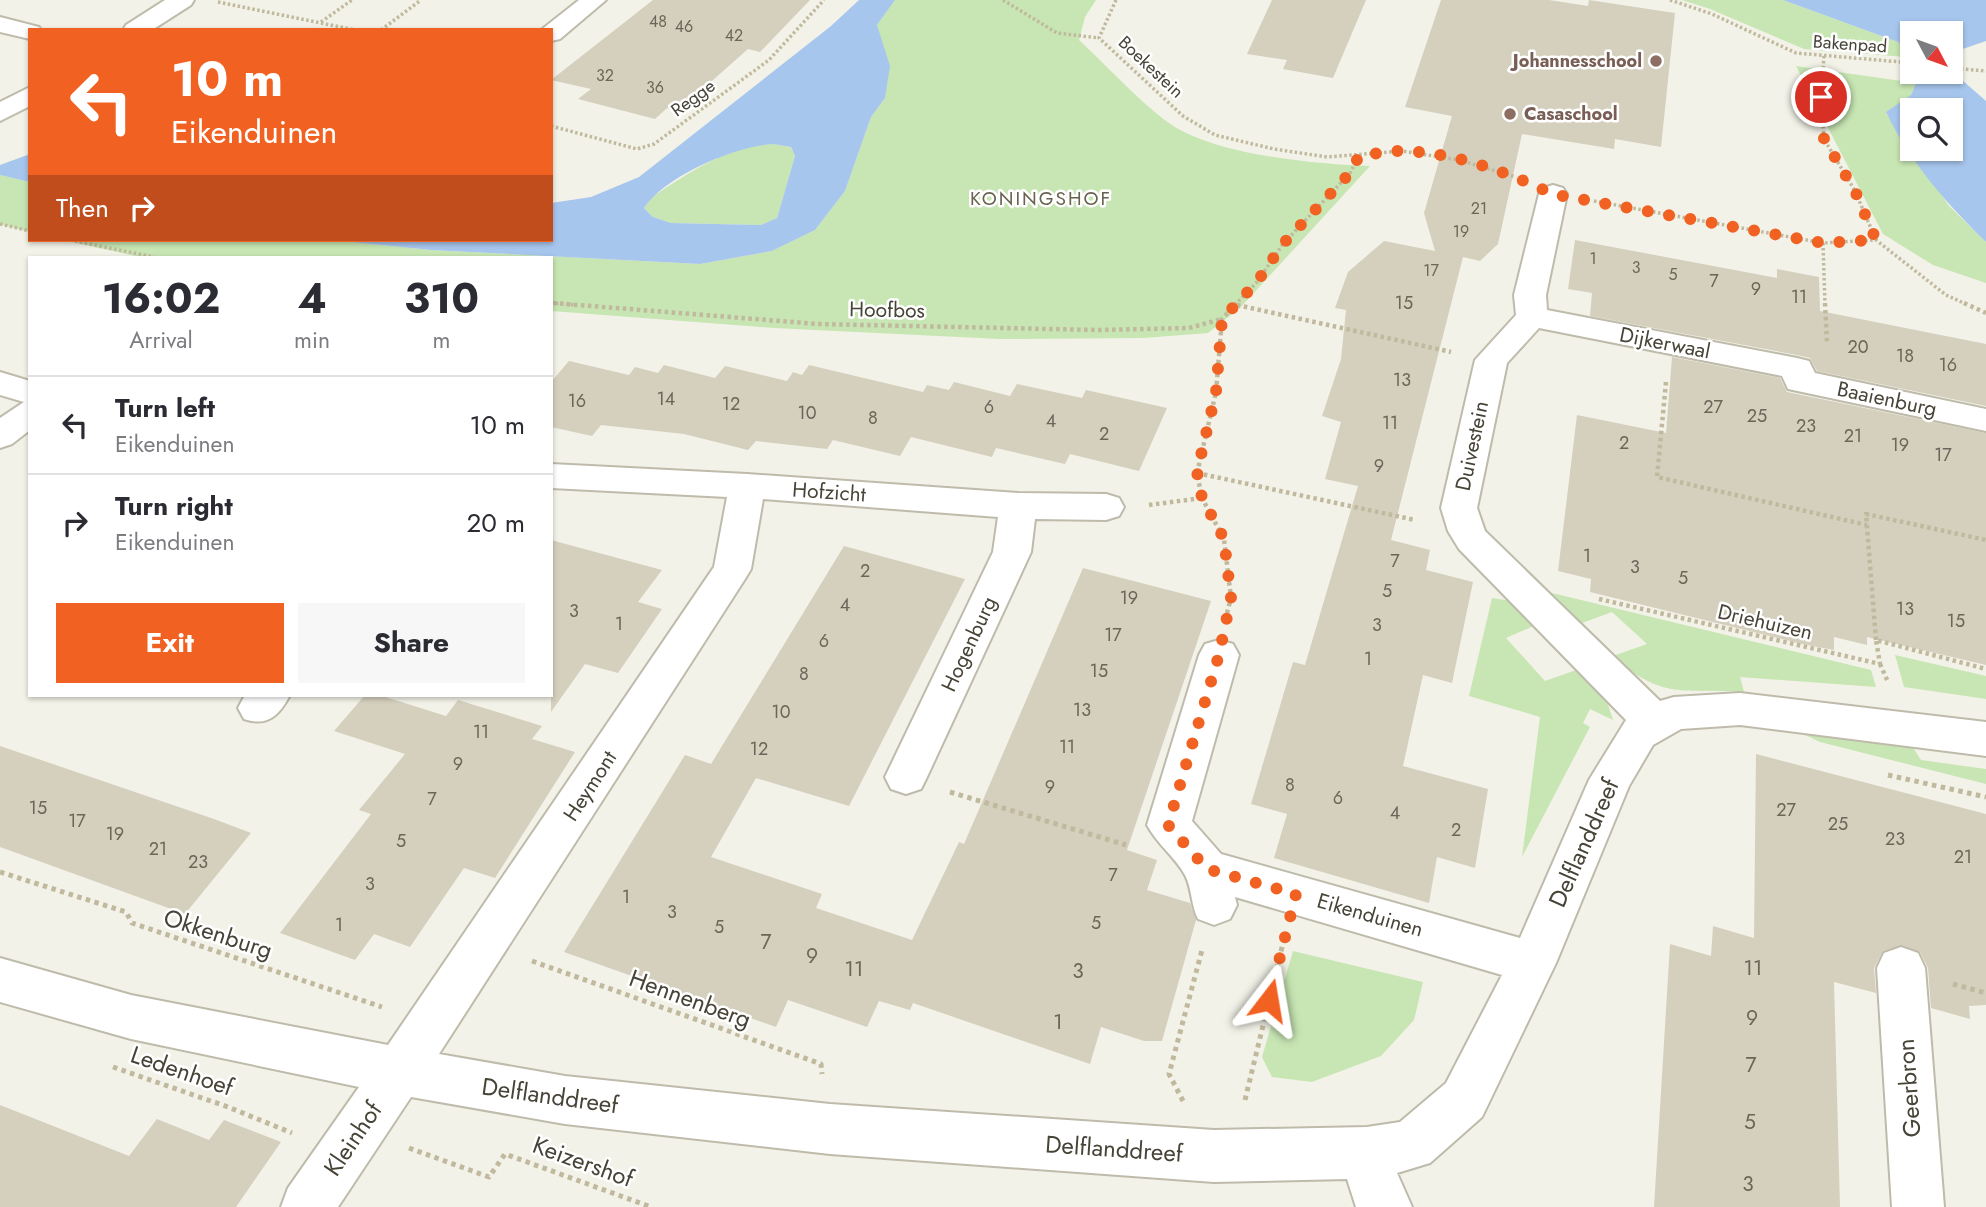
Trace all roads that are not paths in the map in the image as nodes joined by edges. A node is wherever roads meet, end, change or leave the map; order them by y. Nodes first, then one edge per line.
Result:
1 (182, 0) edge
2 (594, 0) edge
3 (0, 24) edge
4 (138, 28) edge
5 (28, 31) edge
6 (553, 32) edge
7 (28, 96) edge
8 (0, 113) edge
9 (1552, 194) road end
10 (1532, 317) junction
11 (1797, 368) joint
12 (0, 383) edge
13 (28, 392) edge
14 (28, 414) edge
15 (1986, 420) edge
16 (0, 436) edge
17 (553, 476) edge
18 (747, 486) junction
19 (1018, 506) junction
20 (1107, 507) road end
21 (1219, 655) road end
22 (1655, 723) junction
23 (1986, 739) edge
24 (906, 777) road end
25 (1533, 963) junction
26 (1901, 968) dead end
27 (0, 981) edge
28 (398, 1071) junction
29 (1367, 1153) junction
30 (307, 1207) edge
31 (1385, 1207) edge
32 (1918, 1207) edge

1 - 4 street
2 - 6 street
3 - 5 street
7 - 8 street
9 - 10 street
10 - 11 street, Dijkerwaal
10 - 22 street, Duivestein
11 - 15 street, Baaienburg
12 - 13 street
14 - 16 street
17 - 18 street, Hofzicht
18 - 19 street, Hofzicht
18 - 28 street, Heymont
19 - 20 street, Hofzicht
19 - 24 street, Hogenburg
21 - 25 street, Eikenduinen
22 - 23 street, Delflanddreef
22 - 25 street, Delflanddreef
25 - 29 street, Delflanddreef
26 - 32 street, Geerbron
27 - 28 street, Delflanddreef
28 - 29 street, Delflanddreef
28 - 30 street, Kleinhof
29 - 31 street

